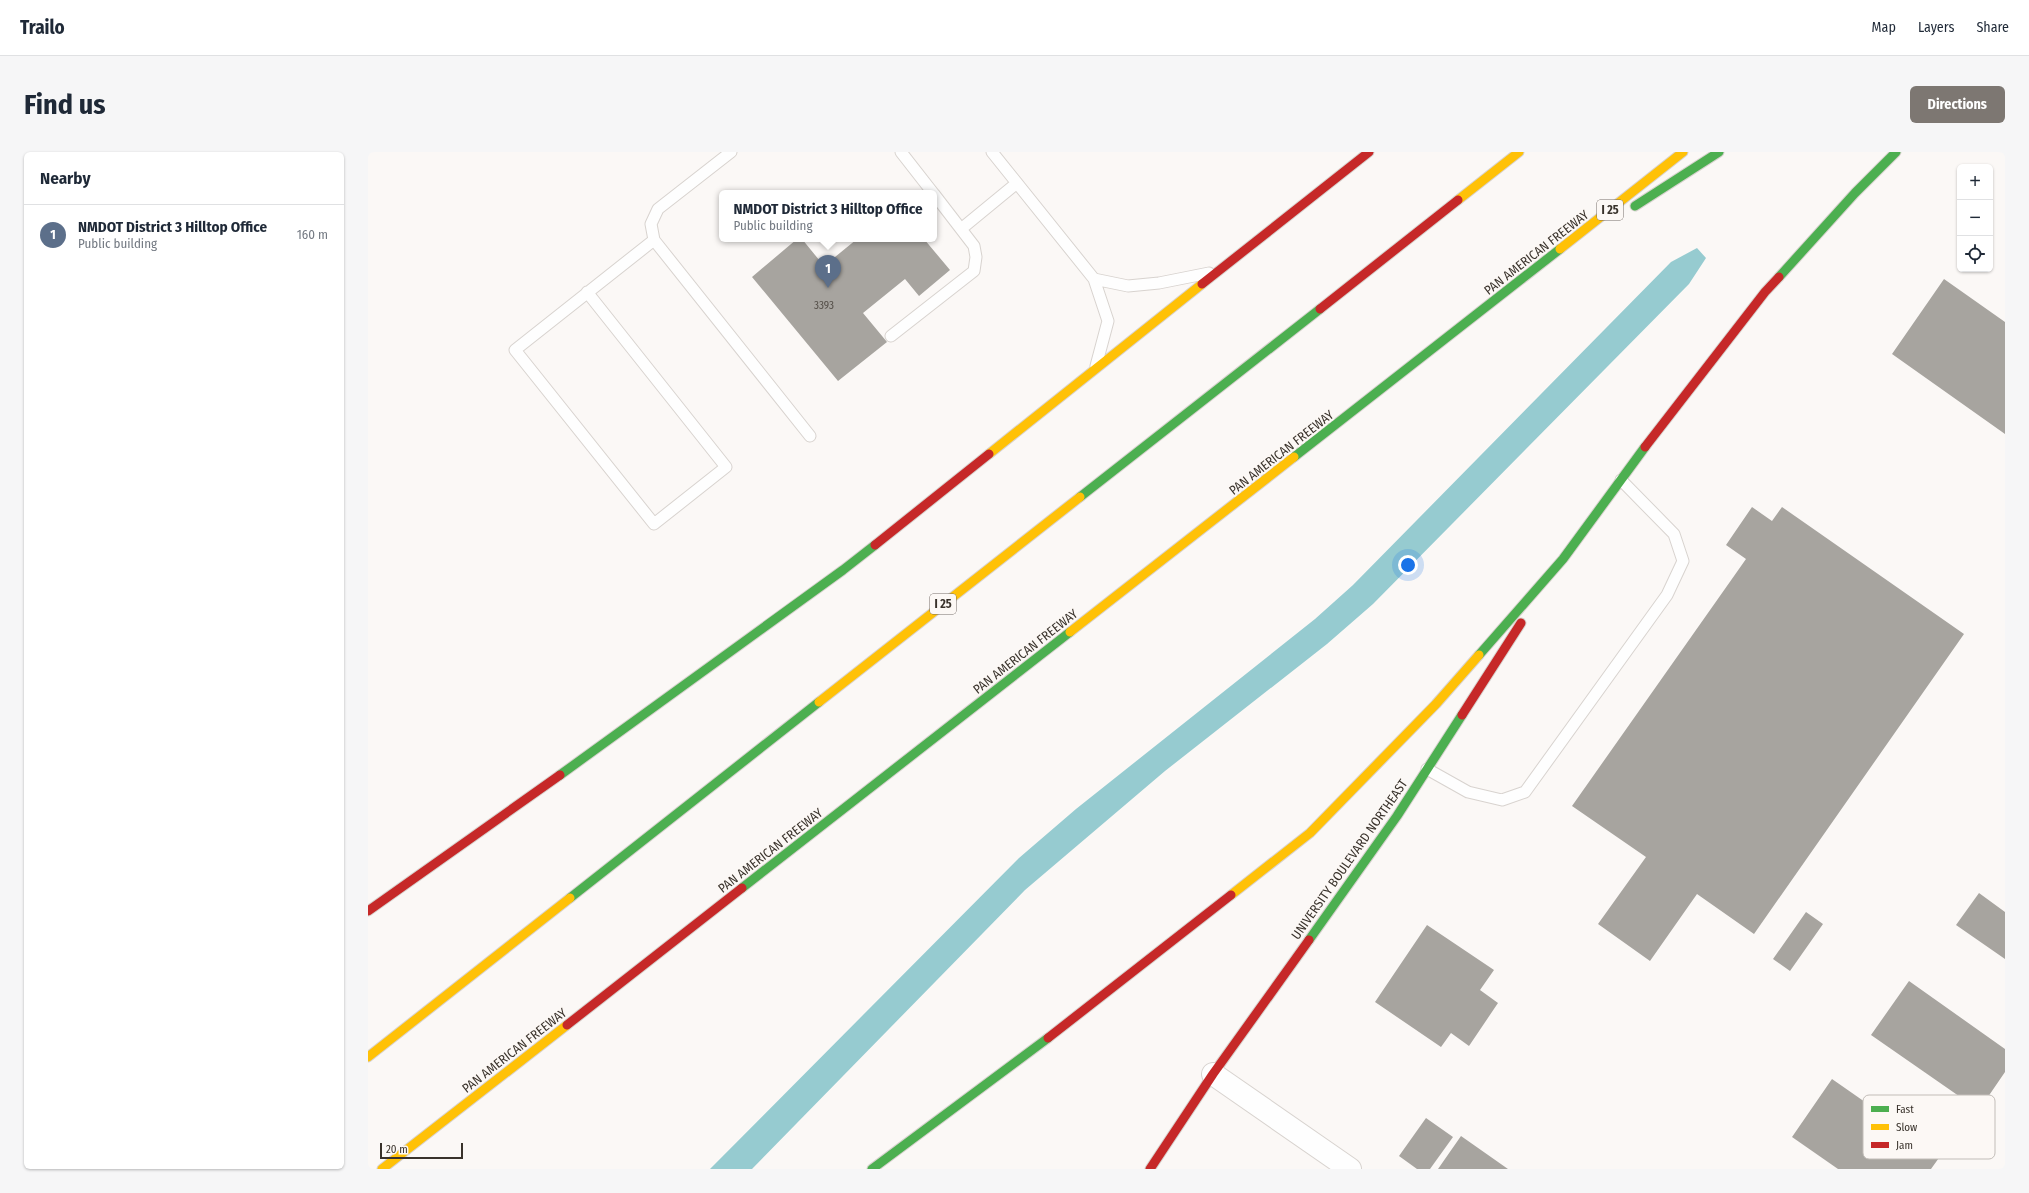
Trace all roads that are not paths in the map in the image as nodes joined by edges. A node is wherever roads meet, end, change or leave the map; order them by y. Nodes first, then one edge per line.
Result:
1 (731, 152) edge
2 (901, 152) edge
3 (992, 152) edge
4 (1369, 152) edge
5 (1519, 152) edge
6 (1683, 152) edge
7 (1719, 152) edge
8 (1896, 152) edge
9 (1017, 183) junction
10 (931, 190) edge
11 (937, 198) edge
12 (1628, 210) dead end
13 (1615, 218) dead end
14 (961, 229) junction
15 (654, 240) junction
16 (1536, 268) junction
17 (1220, 271) junction
18 (1094, 279) junction
19 (587, 292) junction
20 (891, 336) dead end
21 (1094, 371) junction
22 (810, 436) dead end
23 (1621, 480) junction
24 (1563, 558) junction
25 (1427, 769) junction
26 (368, 911) edge
27 (368, 1057) edge
28 (1213, 1074) junction
29 (382, 1169) edge
30 (872, 1169) edge
31 (1150, 1169) edge
32 (1350, 1169) edge

1 - 15 lane
2 - 10 lane
3 - 9 lane
4 - 17 main road
5 - 27 main road, I 25
6 - 16 main road, PAN AMERICAN FREEWAY / I 25
7 - 12 main road
8 - 23 main road
9 - 14 lane
9 - 18 lane
11 - 14 lane
13 - 16 main road
14 - 20 lane
15 - 19 lane
15 - 22 lane
16 - 29 main road, PAN AMERICAN FREEWAY / I 25
17 - 18 lane
17 - 21 main road
18 - 21 lane
19 - 19 lane
21 - 26 main road
23 - 24 main road
23 - 25 lane
24 - 25 main road, UNIVERSITY BOULEVARD NORTHEAST
24 - 30 main road
25 - 28 main road, UNIVERSITY BOULEVARD NORTHEAST
28 - 31 main road, UNIVERSITY BOULEVARD NORTHEAST
28 - 32 street

